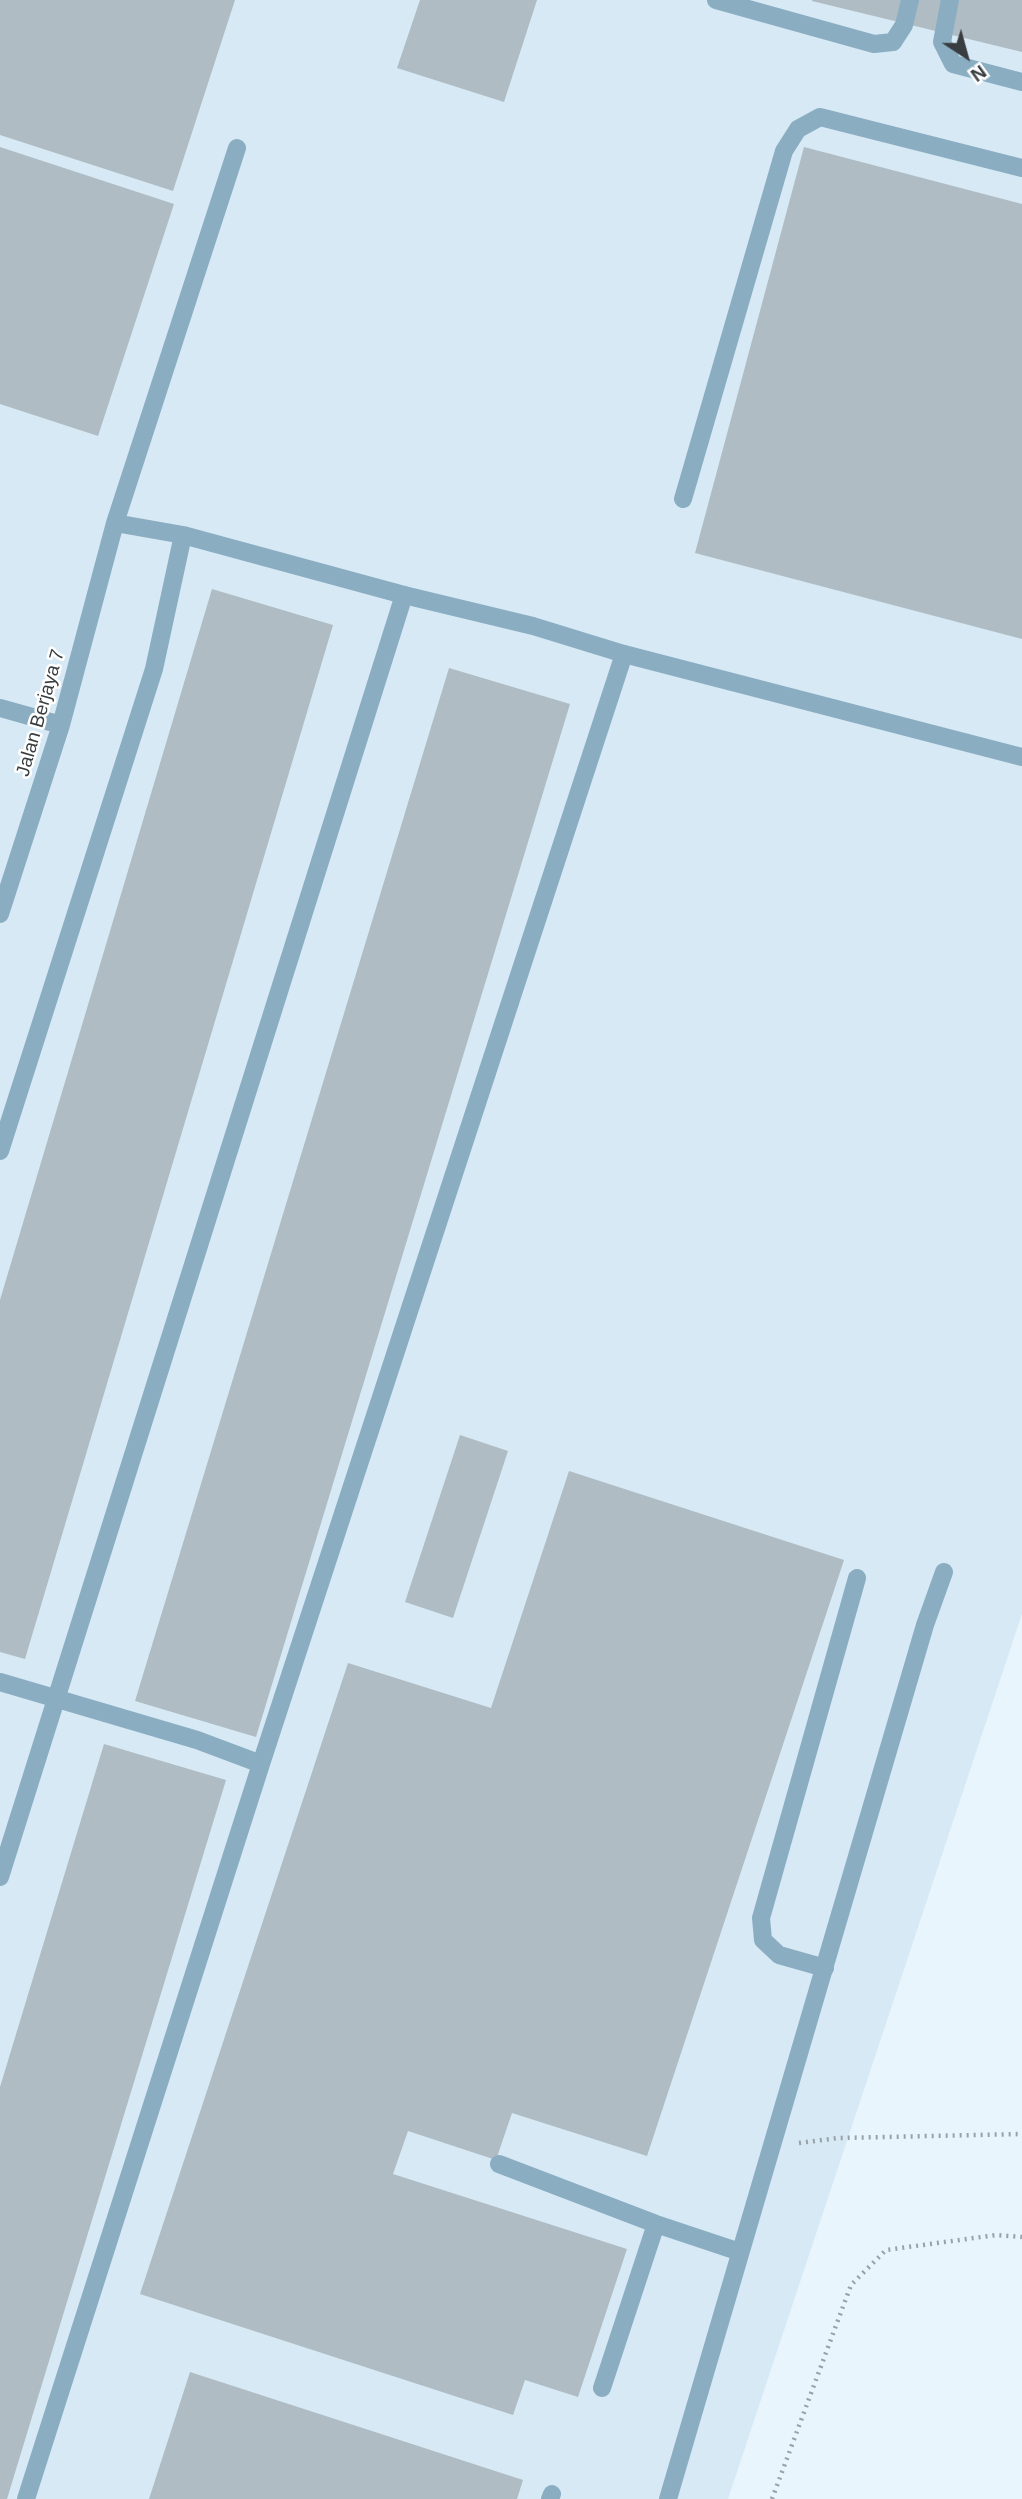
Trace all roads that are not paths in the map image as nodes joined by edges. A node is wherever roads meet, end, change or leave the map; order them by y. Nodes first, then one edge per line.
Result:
1 (716, 0) edge
2 (910, 0) edge
3 (950, 0) edge
4 (1022, 82) edge
5 (237, 148) dead end
6 (1022, 168) edge
7 (683, 499) dead end
8 (115, 523) junction
9 (183, 535) junction
10 (404, 595) junction
11 (624, 654) junction
12 (0, 708) edge
13 (61, 725) junction
14 (1022, 757) edge
15 (0, 914) edge
16 (0, 1151) edge
17 (944, 1572) dead end
18 (857, 1578) dead end
19 (0, 1682) edge
20 (58, 1698) junction
21 (261, 1764) junction
22 (0, 1877) edge
23 (825, 1968) junction
24 (499, 2164) dead end
25 (656, 2224) junction
26 (740, 2252) junction
27 (602, 2388) dead end
28 (26, 2499) edge
29 (668, 2499) edge

1 - 2 street
3 - 4 street
5 - 8 street, Jalan Berjaya 7
6 - 7 street
8 - 9 street
8 - 13 street, Jalan Berjaya 7
9 - 10 street
9 - 16 street
10 - 11 street
10 - 20 street
11 - 14 street
11 - 21 street
12 - 13 street
13 - 15 street, Jalan Berjaya 7
17 - 23 street
18 - 23 street
19 - 20 street
20 - 21 street
20 - 22 street
21 - 28 street
23 - 26 street
24 - 25 street
25 - 26 street
25 - 27 street
26 - 29 street

